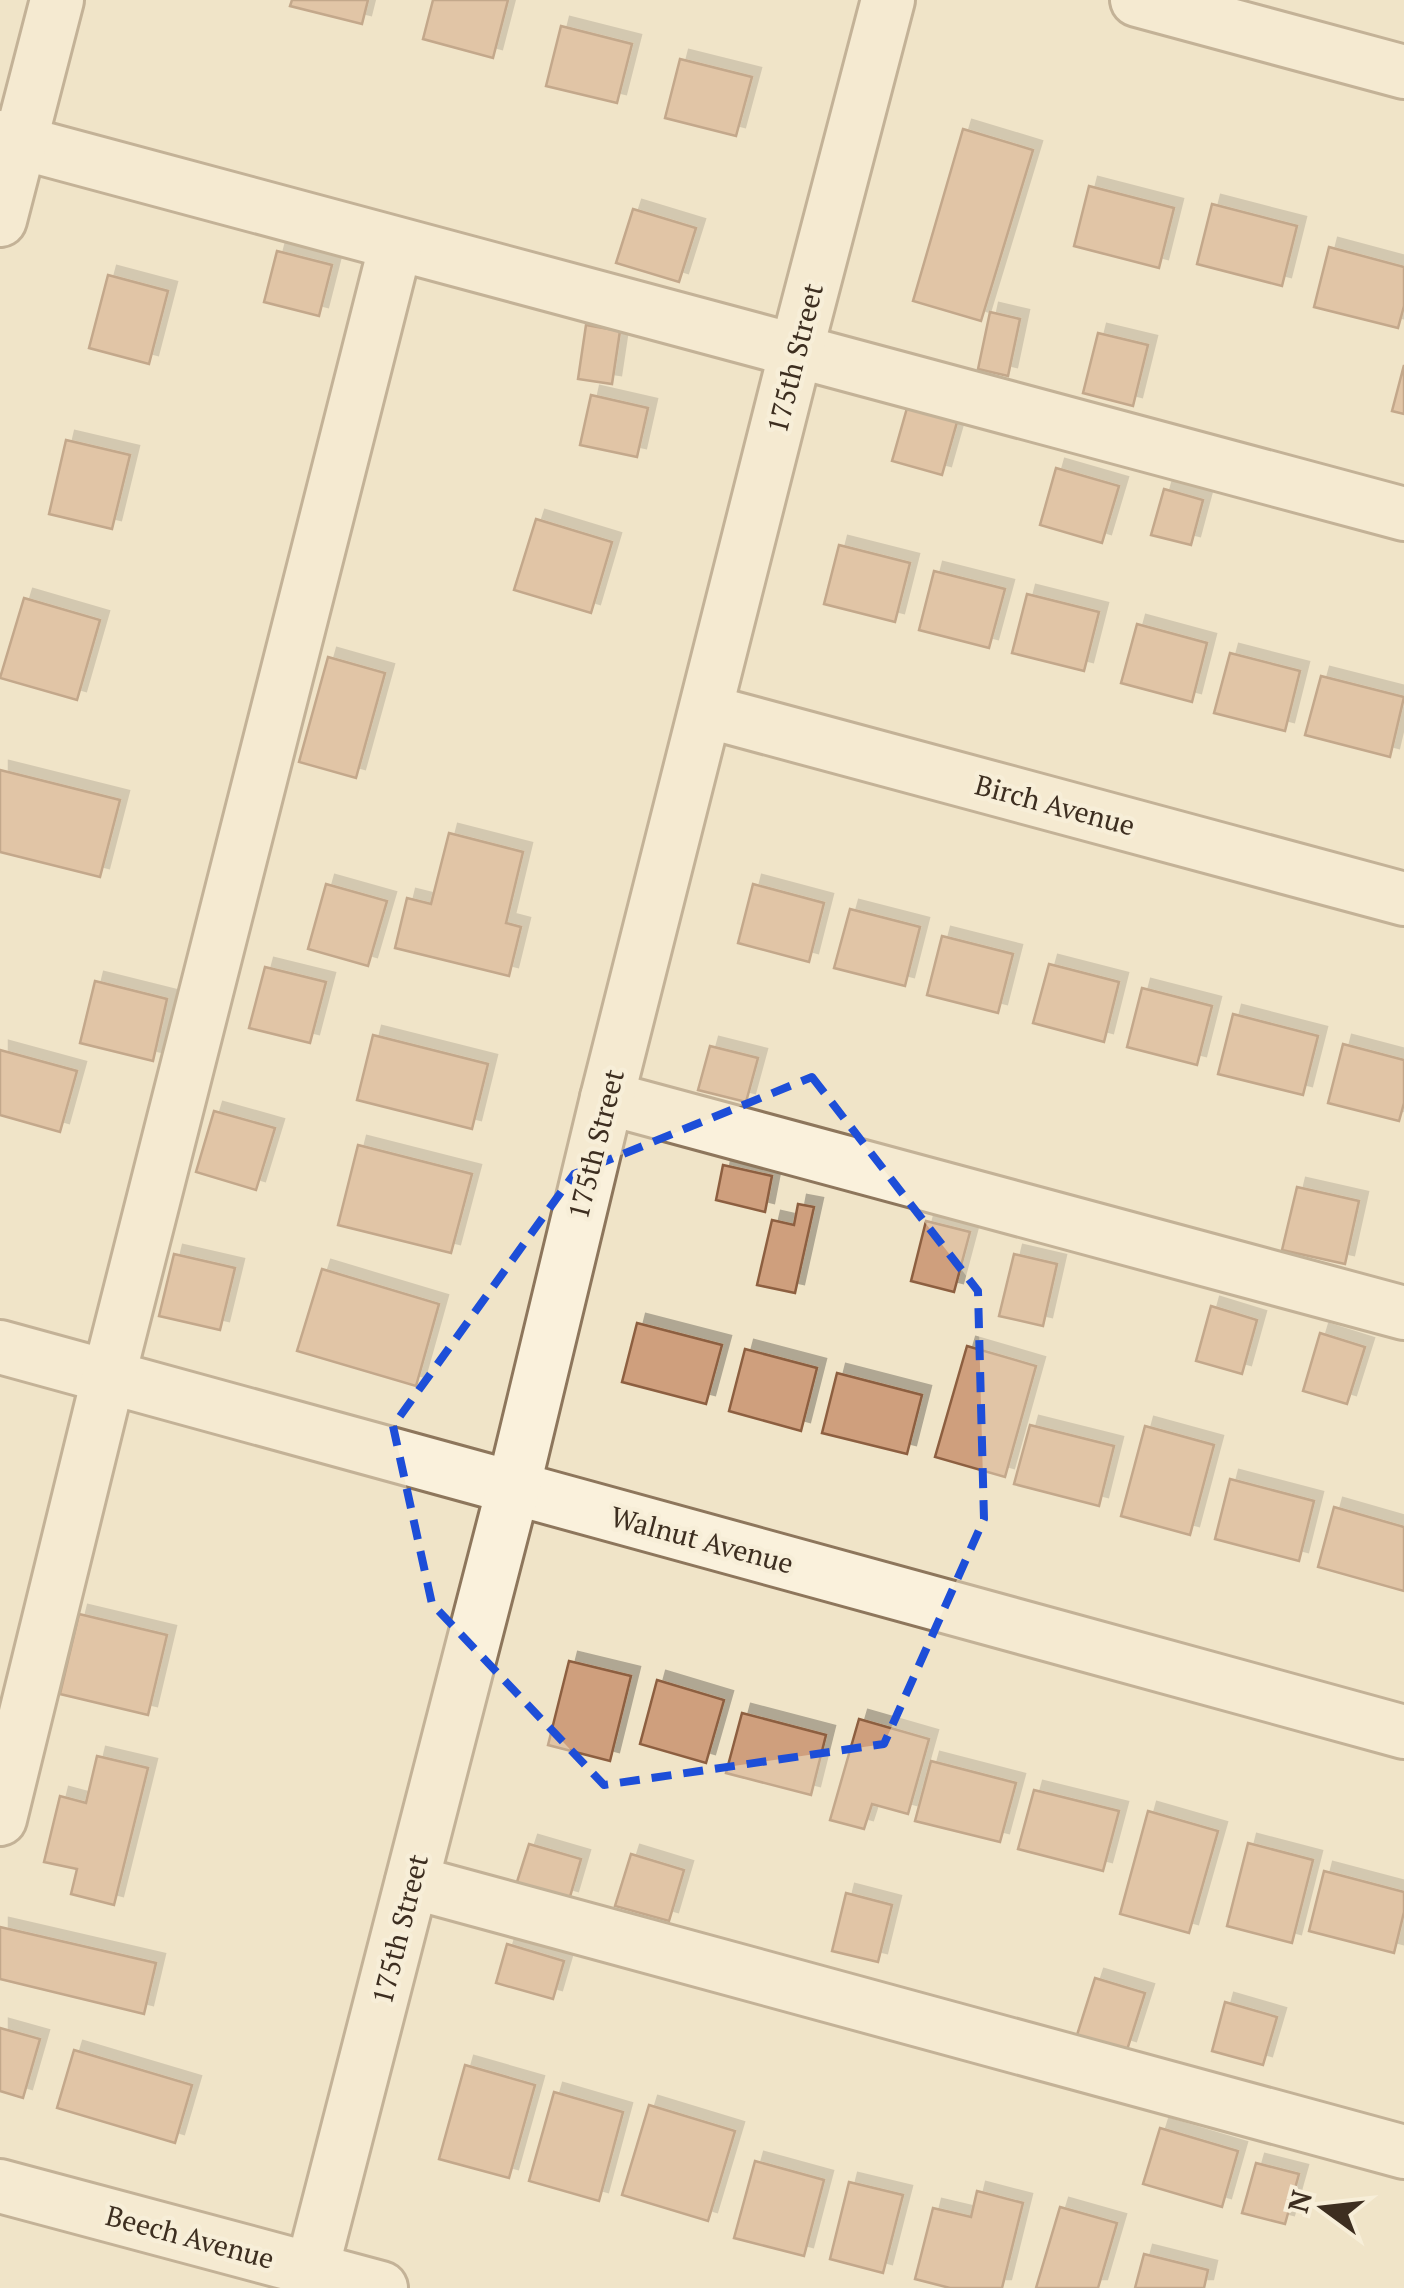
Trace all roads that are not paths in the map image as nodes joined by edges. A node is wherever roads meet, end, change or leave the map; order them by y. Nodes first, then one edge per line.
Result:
1 (57, 0) edge
2 (888, 0) edge
3 (1137, 0) edge
4 (1404, 72) edge
5 (10, 140) edge
6 (0, 220) edge
7 (396, 244) junction
8 (796, 351) junction
9 (1404, 514) edge
10 (706, 712) junction
11 (1404, 898) edge
12 (607, 1098) junction
13 (1404, 1313) edge
14 (0, 1347) edge
15 (109, 1375) junction
16 (513, 1489) junction
17 (1404, 1732) edge
18 (3, 1790) edge
19 (412, 1882) junction
20 (1404, 2152) edge
21 (0, 2186) edge
22 (310, 2279) edge
23 (380, 2288) edge

1 - 5 street
2 - 8 street, 175th Street
3 - 4 street
5 - 6 street
5 - 7 street
7 - 8 street
7 - 15 street
8 - 9 street
8 - 10 street, 175th Street
10 - 11 street, Birch Avenue
10 - 12 street, 175th Street
12 - 13 street
12 - 16 street, 175th Street
14 - 15 street, Walnut Avenue
15 - 16 street, Walnut Avenue
15 - 18 street
16 - 17 street, Walnut Avenue
16 - 19 street, 175th Street
19 - 20 street
19 - 22 street, 175th Street
21 - 22 street, Beech Avenue
22 - 23 street, Beech Avenue

